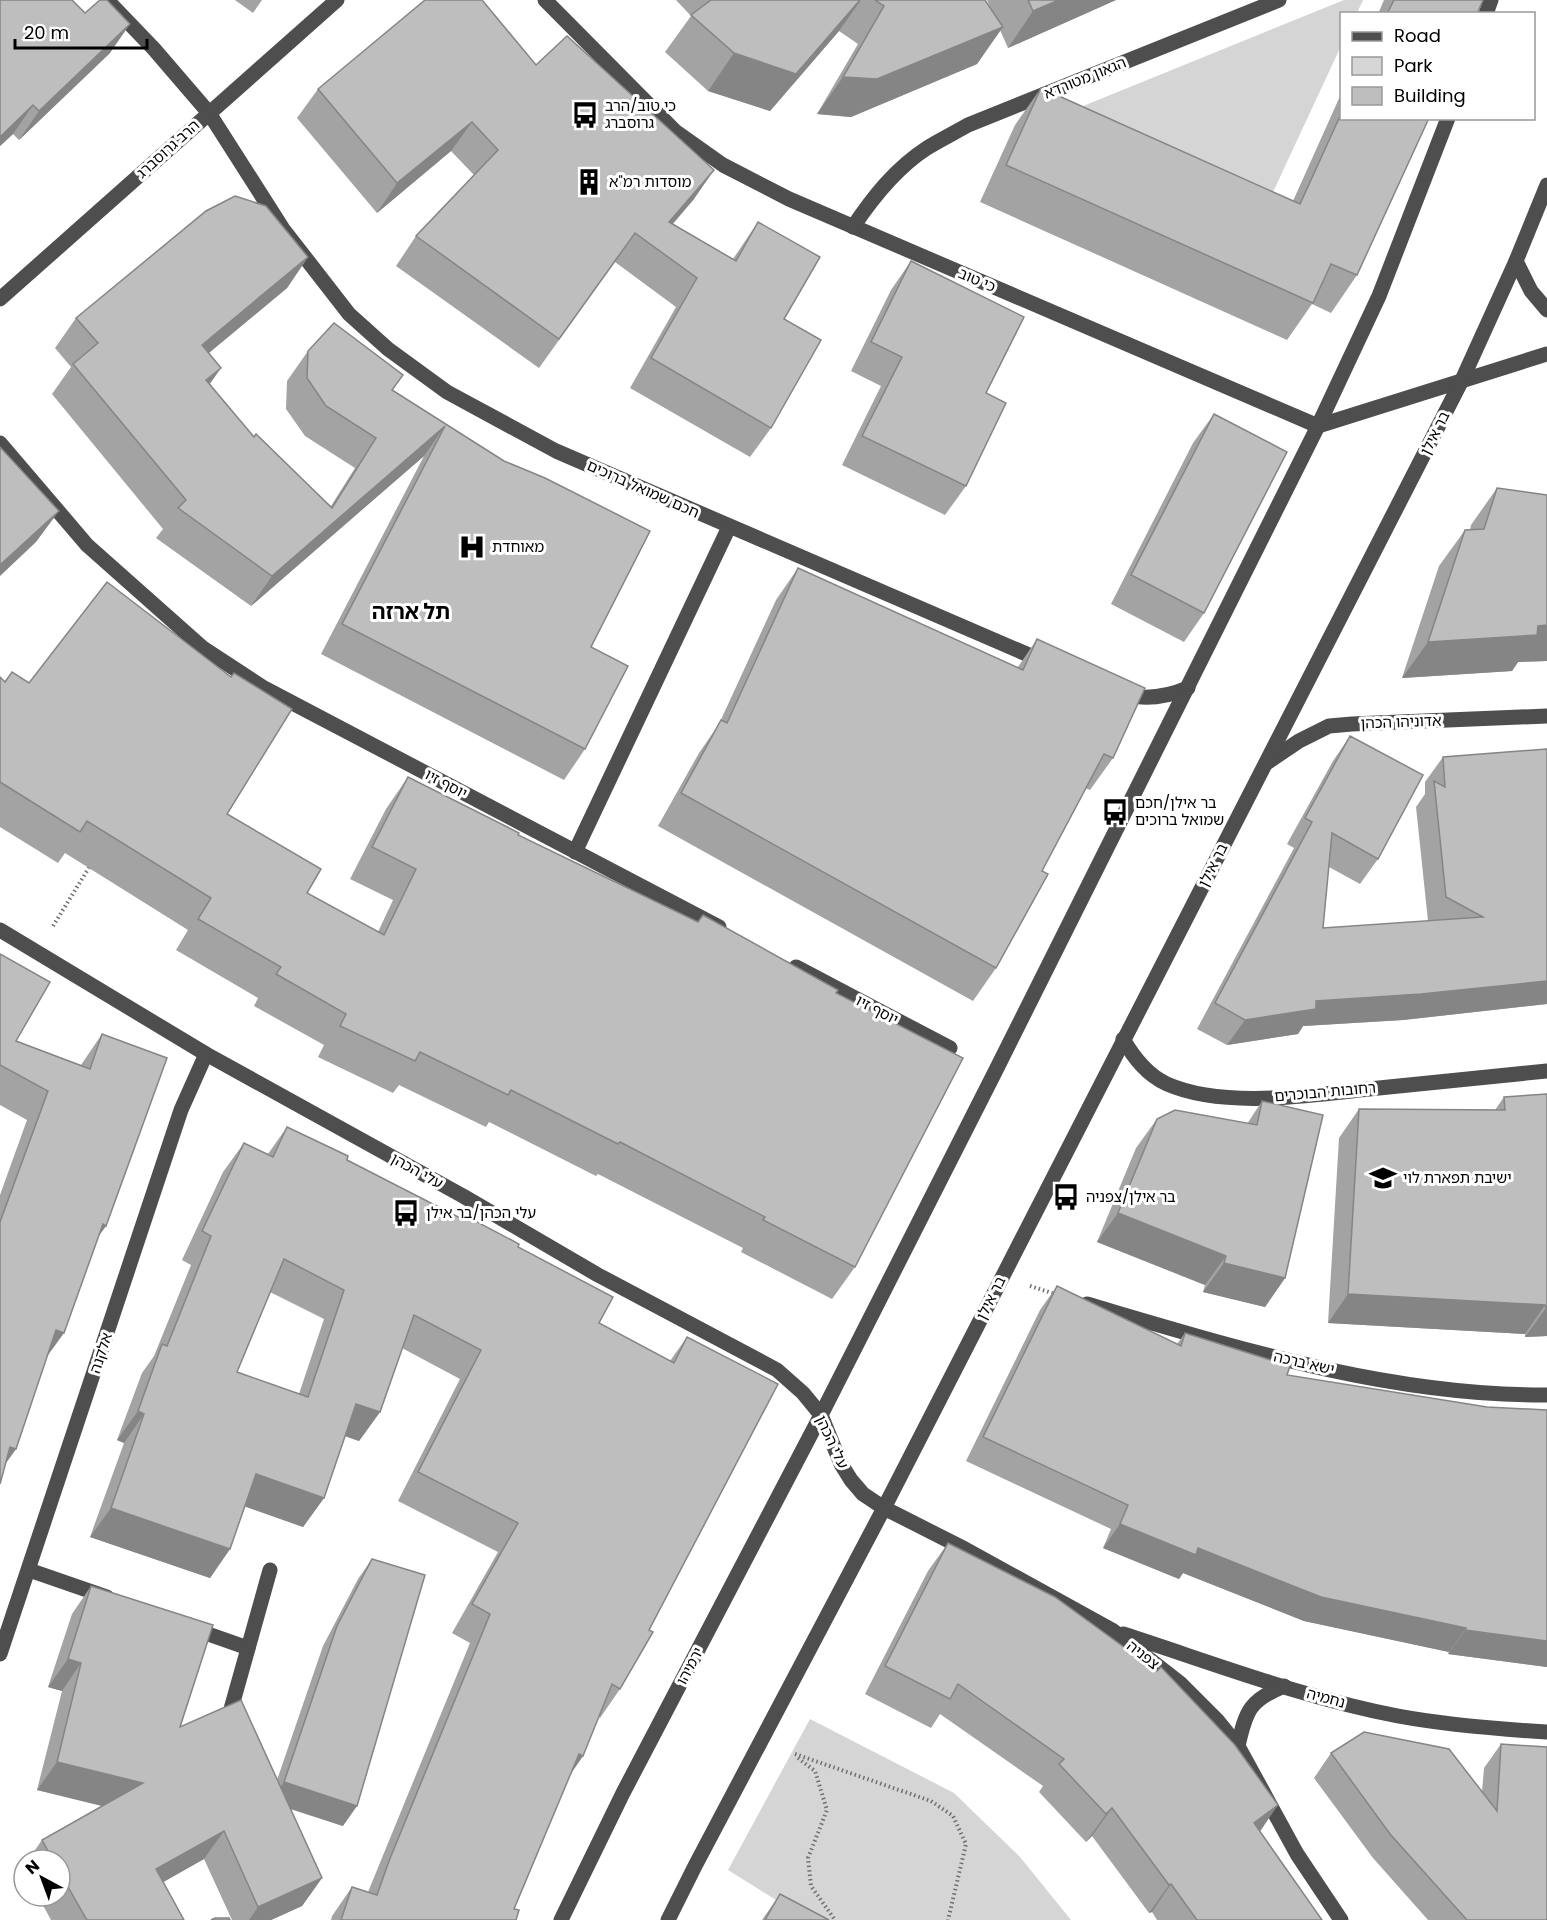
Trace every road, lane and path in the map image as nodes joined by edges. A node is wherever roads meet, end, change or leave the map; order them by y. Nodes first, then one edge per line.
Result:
1 (107, 0) edge
2 (337, 0) edge
3 (545, 0) edge
4 (1280, 0) edge
5 (209, 113) junction
6 (1447, 120) edge
7 (1547, 185) edge
8 (853, 227) junction
9 (1516, 261) junction
10 (0, 299) edge
11 (1547, 310) edge
12 (1547, 354) edge
13 (1462, 380) junction
14 (1318, 426) junction
15 (0, 443) edge
16 (729, 527) junction
17 (1060, 668) edge
18 (1104, 687) edge
19 (1188, 688) junction
20 (1547, 716) edge
21 (1265, 764) junction
22 (575, 852) junction
23 (93, 861) edge
24 (0, 930) edge
25 (731, 933) edge
26 (37, 952) junction
27 (783, 961) edge
28 (1123, 1040) junction
29 (950, 1048) edge
30 (206, 1054) junction
31 (1547, 1071) edge
32 (1078, 1301) edge
33 (1547, 1395) edge
34 (821, 1415) junction
35 (884, 1508) junction
36 (29, 1570) junction
37 (270, 1570) dead end
38 (117, 1601) edge
39 (182, 1624) edge
40 (1112, 1630) junction
41 (248, 1648) junction
42 (0, 1654) edge
43 (1284, 1686) junction
44 (231, 1709) edge
45 (766, 1730) junction
46 (1547, 1732) edge
47 (1238, 1746) junction
48 (795, 1755) junction
49 (561, 1920) edge
50 (668, 1920) edge
51 (835, 1920) edge
52 (948, 1920) edge
53 (1341, 1920) edge

1 - 5 street, חכם שמואל ברוכים
2 - 5 street, הרב גרוסברג
3 - 8 street, כי טוב
4 - 8 street, הגאון מטורדא
5 - 10 street, הרב גרוסברג
5 - 16 street, חכם שמואל ברוכים
6 - 14 street
7 - 9 street, בר אילן
8 - 14 street, כי טוב
9 - 11 street
9 - 13 street, בר אילן
12 - 13 street
13 - 14 street
13 - 21 street, בר אילן
14 - 19 street
15 - 22 street, יוסף זיו
16 - 17 street, חכם שמואל ברוכים
16 - 22 street
18 - 19 street
19 - 34 street
20 - 21 street, אדוניהו הכהן
21 - 28 street, בר אילן
22 - 25 street, יוסף זיו
23 - 26 path
24 - 26 street, עלי הכהן
26 - 30 street, עלי הכהן
27 - 29 street, יוסף זיו
28 - 31 street, רחובות הבוכרים
28 - 35 street, בר אילן
30 - 34 street, עלי הכהן
30 - 36 street, אלקנה
32 - 33 street, ישא ברכה
34 - 35 street, עלי הכהן
34 - 49 street, ירמיהו
35 - 40 street, צפניה
35 - 45 street
36 - 38 street
36 - 42 street, אלקנה
37 - 41 street
39 - 41 street
40 - 43 street, נחמיה
40 - 47 street, צפניה
41 - 44 street
43 - 46 street, נחמיה
43 - 47 street
45 - 48 path
45 - 50 street
47 - 53 street, צפניה
48 - 51 path
48 - 52 path

